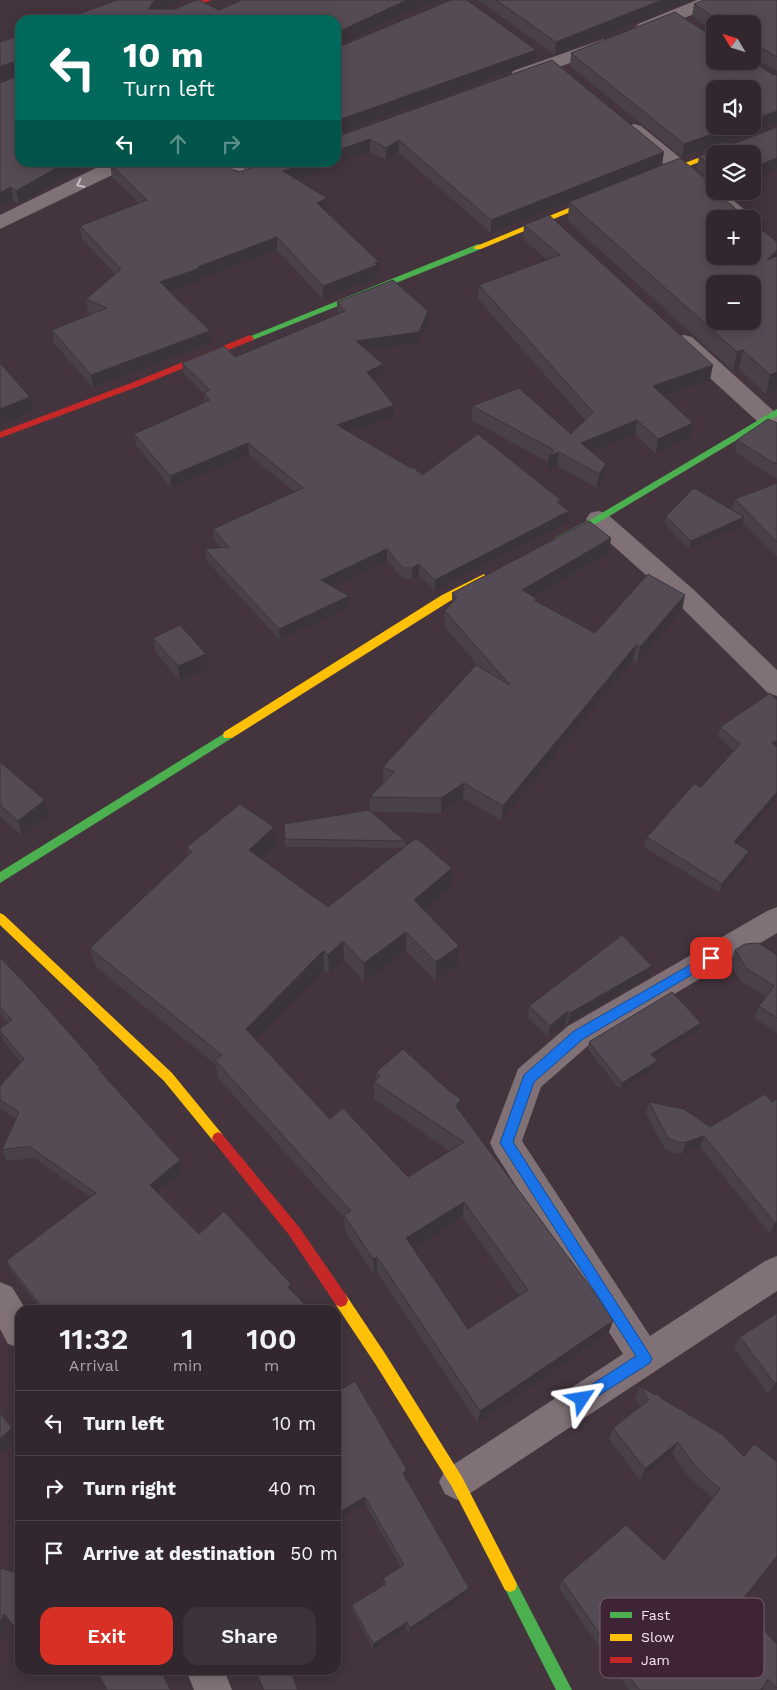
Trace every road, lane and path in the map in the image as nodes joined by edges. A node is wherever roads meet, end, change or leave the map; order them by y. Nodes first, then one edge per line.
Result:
1 (207, 0) edge
2 (712, 0) edge
3 (172, 15) edge
4 (675, 15) junction
5 (691, 26) edge
6 (537, 52) edge
7 (553, 64) junction
8 (568, 76) edge
9 (503, 82) edge
10 (620, 118) edge
11 (777, 130) edge
12 (680, 166) junction
13 (114, 167) edge
14 (230, 167) edge
15 (269, 167) edge
16 (643, 181) edge
17 (615, 192) edge
18 (734, 210) edge
19 (0, 223) edge
20 (673, 331) edge
21 (774, 419) edge
22 (0, 435) edge
23 (598, 519) junction
24 (547, 545) edge
25 (497, 572) edge
26 (777, 686) edge
27 (0, 878) edge
28 (0, 918) edge
29 (777, 919) edge
30 (777, 1272) edge
31 (0, 1298) edge
32 (15, 1324) edge
33 (645, 1358) junction
34 (457, 1482) junction
35 (207, 1675) edge
36 (213, 1690) edge
37 (564, 1690) edge

1 - 3 street
2 - 4 street
4 - 5 street
4 - 7 street
6 - 7 street
7 - 8 street
7 - 9 street
10 - 12 street
11 - 12 street
12 - 16 street
12 - 18 street
13 -> 19 street
14 - 15 street
17 - 22 street
20 - 21 street
21 - 23 street
23 - 24 street
23 - 26 street
25 - 27 street
28 - 34 street
29 - 33 street
30 - 33 street
31 - 32 street
33 - 34 street
34 - 37 street
35 - 36 street

